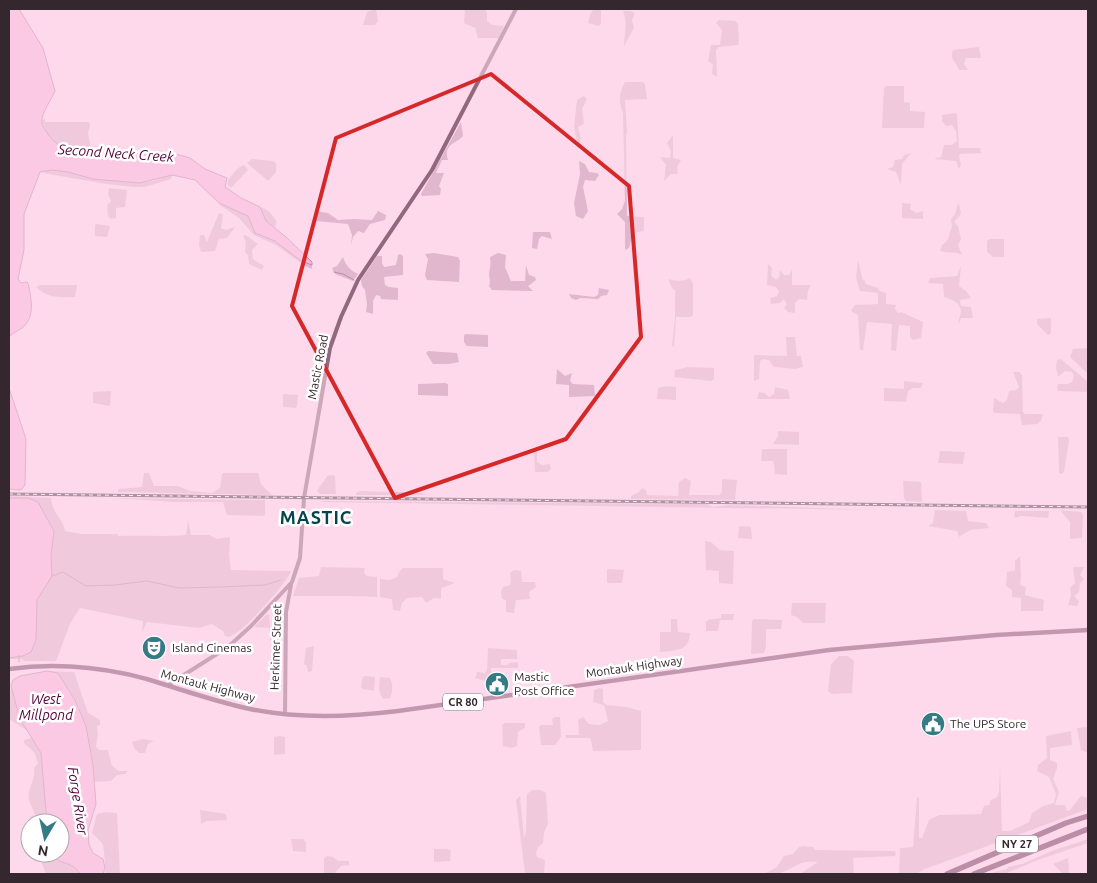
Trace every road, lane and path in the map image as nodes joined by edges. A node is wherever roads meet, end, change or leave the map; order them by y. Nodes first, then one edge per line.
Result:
1 (516, 9) edge
2 (292, 582) junction
3 (1088, 630) edge
4 (9, 669) edge
5 (168, 685) junction
6 (285, 714) junction
7 (1088, 816) edge
8 (1088, 830) edge
9 (947, 874) edge
10 (974, 874) edge

1 - 2 main road, Mastic Road
2 - 5 main road, Mastic Road
2 - 6 main road, Herkimer Street
3 - 6 main road, Montauk Highway / CR 80
4 - 5 main road, Montauk Highway / CR 80
5 - 6 main road, Montauk Highway / CR 80
7 - 9 highway, NY 27
8 - 10 highway, NY 27

